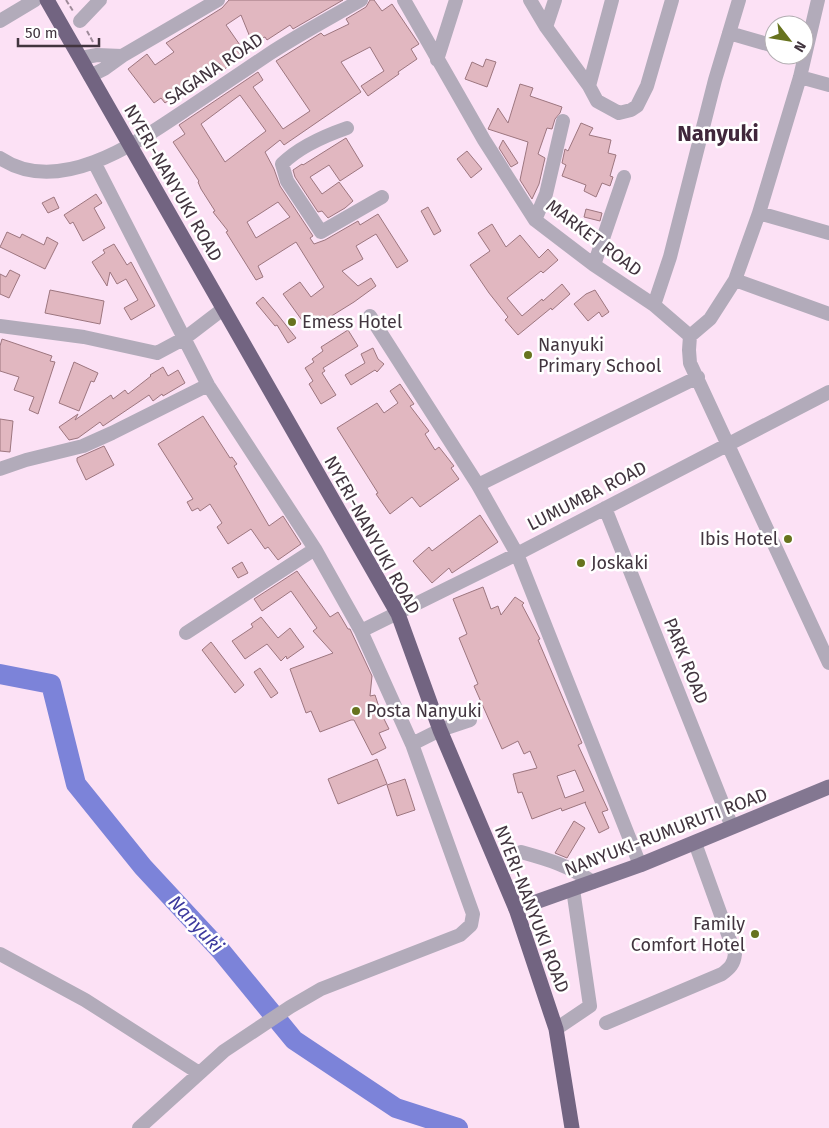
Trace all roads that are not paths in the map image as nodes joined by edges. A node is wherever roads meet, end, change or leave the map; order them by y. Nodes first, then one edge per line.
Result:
1 (35, 0) edge
2 (47, 0) edge
3 (100, 0) edge
4 (218, 0) edge
5 (360, 0) edge
6 (404, 0) edge
7 (456, 0) edge
8 (530, 0) edge
9 (555, 0) edge
10 (612, 0) edge
11 (672, 0) edge
12 (739, 0) edge
13 (818, 0) edge
14 (814, 15) edge
15 (0, 21) edge
16 (80, 21) road end
17 (546, 26) junction
18 (729, 33) junction
19 (764, 43) edge
20 (122, 56) junction
21 (80, 58) junction
22 (437, 60) junction
23 (802, 65) edge
24 (90, 76) junction
25 (800, 77) junction
26 (589, 86) junction
27 (829, 86) edge
28 (563, 121) dead end
29 (347, 128) dead end
30 (130, 144) junction
31 (0, 158) edge
32 (94, 162) junction
33 (624, 176) dead end
34 (382, 197) dead end
35 (759, 213) junction
36 (535, 220) junction
37 (829, 233) edge
38 (594, 265) junction
39 (735, 280) junction
40 (654, 305) junction
41 (223, 309) junction
42 (829, 314) edge
43 (370, 316) dead end
44 (0, 326) edge
45 (690, 336) junction
46 (185, 338) junction
47 (698, 377) junction
48 (208, 385) junction
49 (828, 395) edge
50 (728, 445) junction
51 (0, 469) edge
52 (478, 485) junction
53 (605, 508) junction
54 (314, 549) junction
55 (517, 554) junction
56 (398, 614) junction
57 (361, 631) junction
58 (186, 634) dead end
59 (829, 663) edge
60 (470, 720) dead end
61 (440, 730) junction
62 (412, 744) junction
63 (829, 788) edge
64 (732, 827) junction
65 (695, 842) junction
66 (521, 852) dead end
67 (640, 865) junction
68 (593, 882) junction
69 (573, 889) junction
70 (516, 909) junction
71 (0, 954) edge
72 (606, 1023) dead end
73 (556, 1029) junction
74 (199, 1073) junction
75 (139, 1128) edge
76 (572, 1128) edge

1 - 15 street
2 - 21 highway, NYERI-NANYUKI ROAD
3 - 16 street
4 - 20 street
5 - 30 street, SAGANA ROAD
6 - 22 street, MARKET ROAD
7 - 22 street
8 - 17 street
9 - 17 street
10 - 26 street
11 - 26 street
12 - 18 street
13 - 14 street
17 - 26 street
18 - 19 street
18 - 40 street
20 - 21 street
20 - 24 street
21 - 24 highway, NYERI-NANYUKI ROAD
22 - 36 street, MARKET ROAD
23 - 25 street
24 - 30 highway, NYERI-NANYUKI ROAD
25 - 27 street
25 - 35 street
28 - 36 street
29 - 34 street
30 - 32 street, SAGANA ROAD
30 - 41 highway, NYERI-NANYUKI ROAD
31 - 32 street, SAGANA ROAD
32 - 46 street
33 - 38 street
35 - 37 street
35 - 39 street
36 - 38 street, MARKET ROAD
38 - 40 street, MARKET ROAD
39 - 42 street
39 - 45 street
40 - 45 street, MARKET ROAD
41 - 46 street
41 - 56 highway, NYERI-NANYUKI ROAD
43 - 52 street
44 - 46 street
45 - 47 street
46 - 48 street
47 - 50 street
47 - 52 street
48 - 51 street
48 - 54 street
49 - 50 street, LUMUMBA ROAD
50 - 53 street, LUMUMBA ROAD
50 - 59 street
52 - 55 street
53 - 55 street, LUMUMBA ROAD
53 - 64 street, PARK ROAD
54 - 57 street
54 - 58 street
55 - 56 street, LUMUMBA ROAD
55 - 67 street
56 - 57 street, LUMUMBA ROAD
56 - 61 highway, NYERI-NANYUKI ROAD
57 - 62 street
60 - 61 street
61 - 62 street
61 - 70 highway, NYERI-NANYUKI ROAD
62 - 74 street
63 - 64 main road, NANYUKI-RUMURUTI ROAD
64 - 65 main road, NANYUKI-RUMURUTI ROAD
65 - 67 main road, NANYUKI-RUMURUTI ROAD
65 - 72 street
66 - 68 street
67 - 68 main road, NANYUKI-RUMURUTI ROAD
68 - 69 main road, NANYUKI-RUMURUTI ROAD
69 - 70 main road, NANYUKI-RUMURUTI ROAD
69 - 73 street
70 - 73 highway, NYERI-NANYUKI ROAD
71 - 74 street
73 - 76 highway, NYERI-NANYUKI ROAD
74 - 75 street

